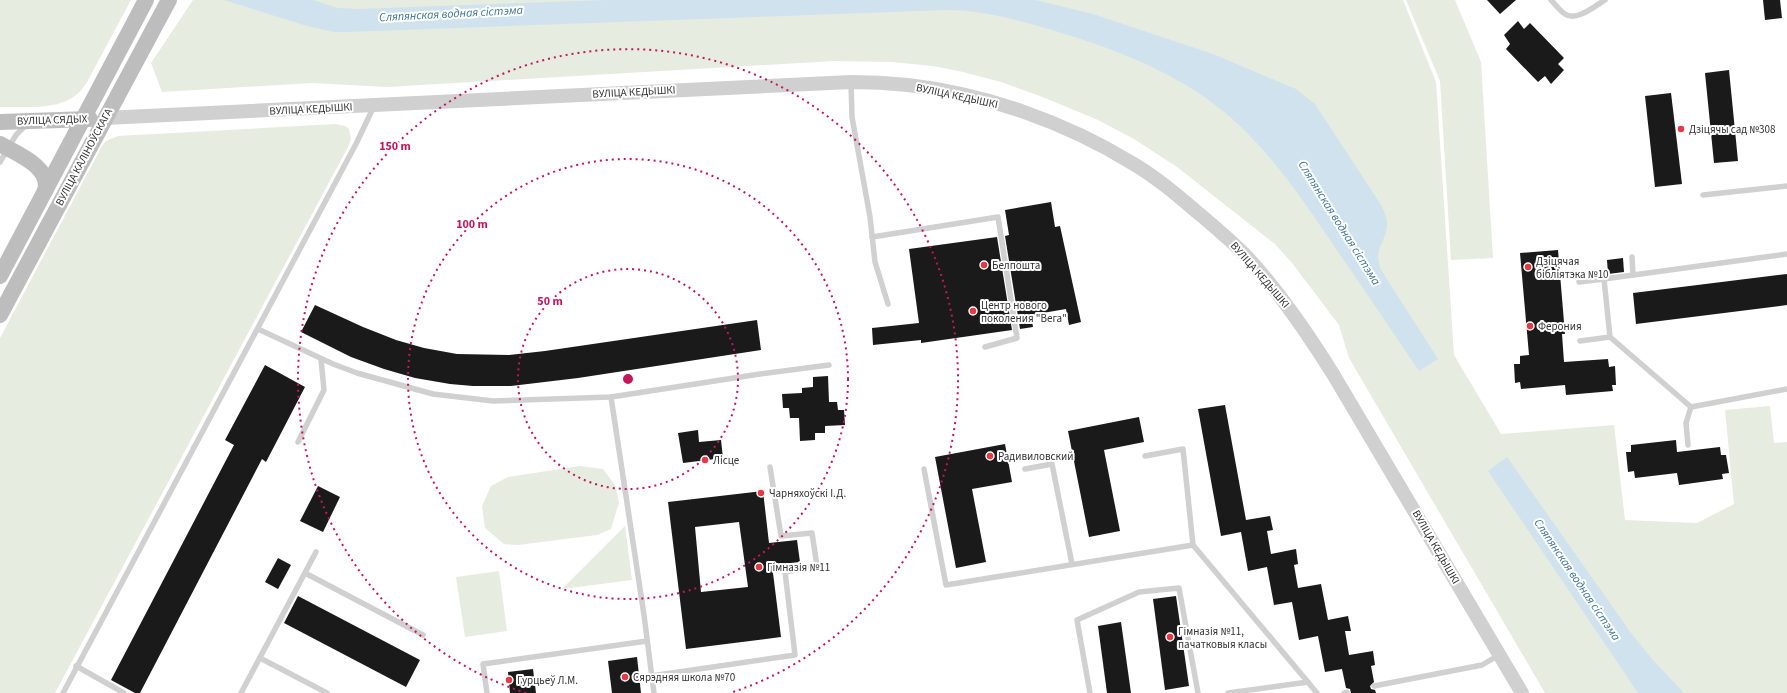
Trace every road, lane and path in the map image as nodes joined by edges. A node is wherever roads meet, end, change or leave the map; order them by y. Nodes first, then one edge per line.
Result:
1 (146, 0) edge
2 (169, 0) edge
3 (1551, 0) edge
4 (1605, 0) edge
5 (851, 82) junction
6 (374, 106) junction
7 (105, 118) junction
8 (82, 119) junction
9 (35, 120) junction
10 (0, 122) edge
11 (2, 151) edge
12 (1787, 186) edge
13 (45, 191) junction
14 (1703, 195) dead end
15 (872, 237) junction
16 (1787, 254) edge
17 (1632, 257) dead end
18 (1634, 275) junction
19 (0, 276) edge
20 (1604, 279) junction
21 (1579, 282) dead end
22 (888, 304) dead end
23 (0, 314) edge
24 (258, 329) junction
25 (1610, 337) junction
26 (1580, 341) dead end
27 (985, 347) dead end
28 (321, 359) junction
29 (829, 366) dead end
30 (1787, 389) edge
31 (611, 397) junction
32 (1691, 407) junction
33 (298, 442) dead end
34 (1688, 445) dead end
35 (1145, 456) dead end
36 (770, 467) dead end
37 (924, 469) dead end
38 (1025, 469) dead end
39 (1194, 545) junction
40 (316, 552) dead end
41 (1072, 564) junction
42 (305, 573) junction
43 (423, 635) dead end
44 (647, 640) junction
45 (1500, 655) junction
46 (260, 658) junction
47 (76, 666) junction
48 (651, 676) junction
49 (1308, 682) junction
50 (1374, 686) dead end
51 (63, 693) edge
52 (124, 693) edge
53 (241, 693) edge
54 (327, 693) edge
55 (487, 693) edge
56 (654, 693) edge
57 (1090, 693) edge
58 (1198, 693) edge
59 (1228, 693) edge
60 (1317, 693) edge
61 (1522, 693) edge

1 - 8 main road, ВУЛІЦА КАЛІНОЎСКАГА
2 - 7 main road, ВУЛІЦА КАЛІНОЎСКАГА
3 - 4 lane
5 - 6 street, ВУЛІЦА КЕДЫШКІ
5 - 15 lane
5 - 45 street, ВУЛІЦА КЕДЫШКІ
6 - 7 street, ВУЛІЦА КЕДЫШКІ
6 - 24 lane
7 - 8 main road, ВУЛІЦА СЯДЫХ
7 - 23 main road, ВУЛІЦА КАЛІНОЎСКАГА
8 - 9 main road, ВУЛІЦА СЯДЫХ
8 - 13 main road, ВУЛІЦА КАЛІНОЎСКАГА
9 - 10 main road, ВУЛІЦА СЯДЫХ
9 - 11 lane
11 - 13 main road
12 - 14 lane
13 - 19 main road, ВУЛІЦА КАЛІНОЎСКАГА
15 - 22 lane
15 - 27 lane
16 - 18 lane
17 - 18 lane
18 - 20 lane
20 - 21 lane
20 - 25 lane
24 - 28 lane
24 - 47 lane
25 - 26 lane
25 - 32 lane
28 - 31 lane
28 - 33 lane
29 - 31 lane
30 - 32 lane
31 - 44 lane
32 - 34 lane
35 - 39 lane
36 - 48 lane
37 - 41 lane
38 - 41 lane
39 - 41 lane
39 - 49 lane
40 - 42 lane
42 - 43 lane
42 - 46 lane
44 - 48 lane
44 - 55 lane
45 - 50 lane
45 - 61 street, ВУЛІЦА КЕДЫШКІ
46 - 53 lane
46 - 54 lane
47 - 51 lane
47 - 52 lane
48 - 56 lane
49 - 59 lane
49 - 60 lane
57 - 58 lane

